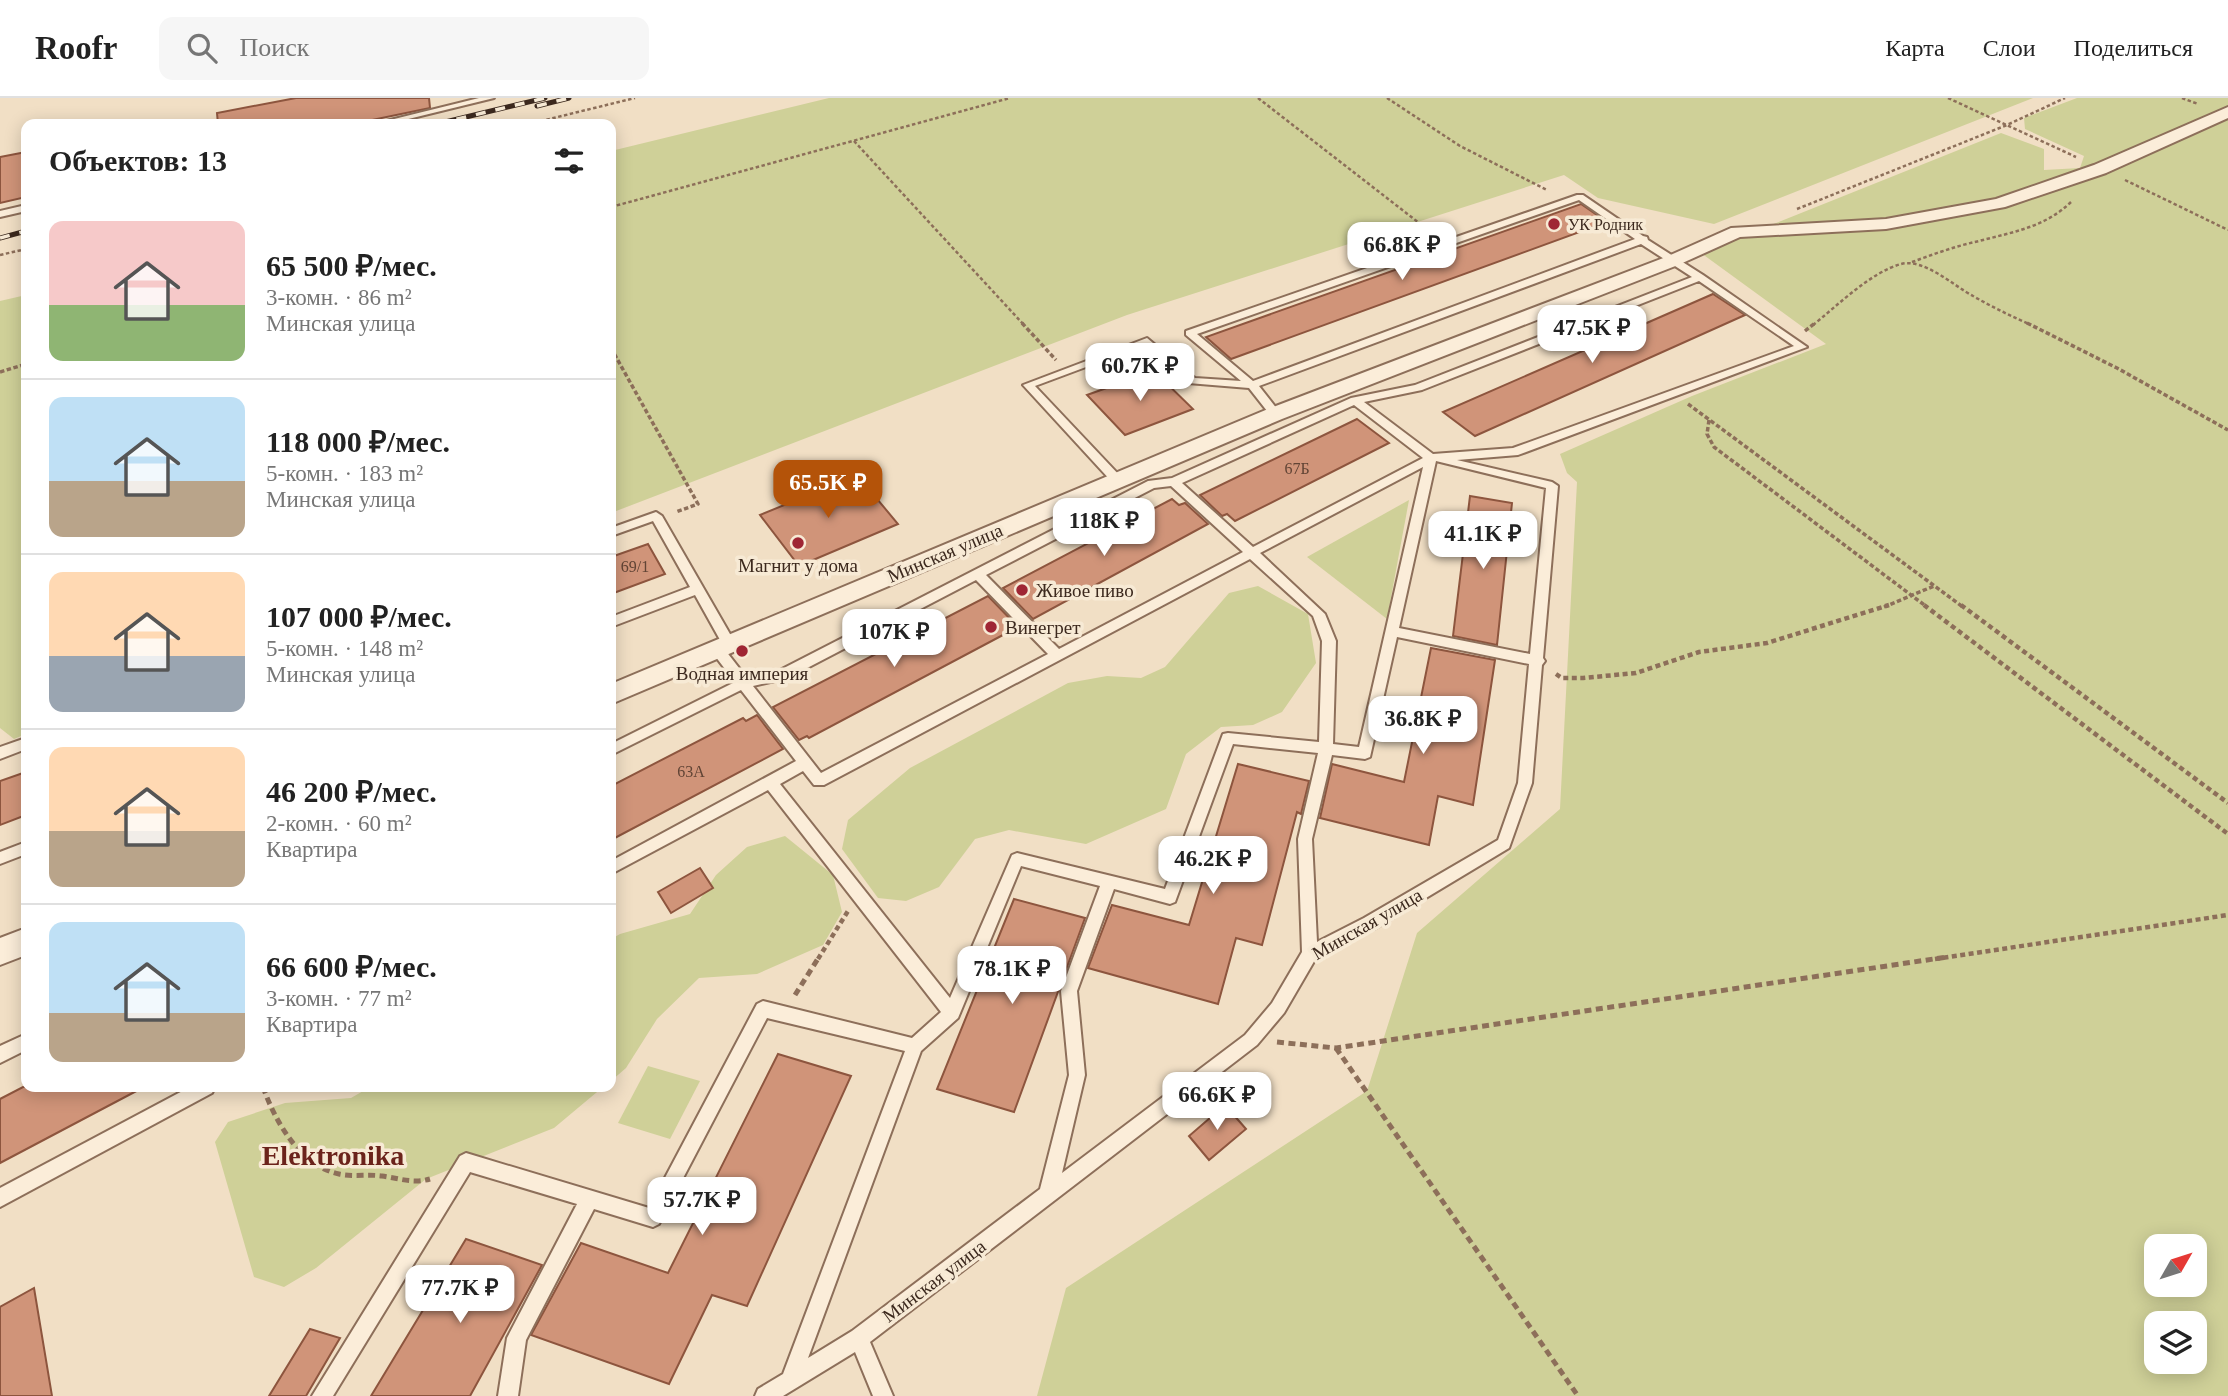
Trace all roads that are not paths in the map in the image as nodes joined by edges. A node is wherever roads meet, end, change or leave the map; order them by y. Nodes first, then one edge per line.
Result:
1 (490, 98) edge
2 (2228, 112) edge
3 (400, 119) edge
4 (21, 209) edge
5 (0, 215) edge
6 (1644, 239) junction
7 (1672, 261) junction
8 (1700, 277) junction
9 (1252, 385) junction
10 (1355, 400) junction
11 (1275, 414) junction
12 (1430, 458) junction
13 (1117, 480) junction
14 (1174, 482) junction
15 (616, 530) edge
16 (1253, 554) junction
17 (978, 574) junction
18 (697, 589) junction
19 (616, 620) edge
20 (1392, 631) junction
21 (723, 647) junction
22 (1058, 656) junction
23 (1538, 661) junction
24 (744, 683) junction
25 (616, 692) edge
26 (21, 745) edge
27 (616, 747) edge
28 (1326, 749) junction
29 (0, 753) edge
30 (806, 763) junction
31 (770, 782) junction
32 (21, 850) edge
33 (0, 858) edge
34 (616, 865) edge
35 (1110, 881) junction
36 (21, 943) edge
37 (0, 953) edge
38 (1310, 953) junction
39 (952, 1013) junction
40 (21, 1044) edge
41 (915, 1046) junction
42 (0, 1055) edge
43 (196, 1092) edge
44 (1048, 1193) junction
45 (0, 1198) edge
46 (589, 1200) junction
47 (859, 1338) junction
48 (790, 1381) junction
49 (322, 1396) edge
50 (508, 1396) edge
51 (765, 1396) edge
52 (883, 1396) edge

1 - 3 lane
2 - 7 street, Минская улица
4 - 5 lane
6 - 7 lane
6 - 9 lane
6 - 9 lane
7 - 8 lane
7 - 11 street, Минская улица
8 - 10 lane
8 - 12 lane
9 - 11 lane
9 - 13 lane
10 - 12 lane
10 - 14 lane
11 - 13 street, Минская улица
12 - 16 lane
12 - 20 lane
12 - 23 lane, Минская улица
13 - 21 street, Минская улица
14 - 16 lane
14 - 17 lane
15 - 18 lane
16 - 22 lane
16 - 28 lane
17 - 22 lane
17 - 24 lane
18 - 19 lane
18 - 21 lane
20 - 23 lane
20 - 28 lane
21 - 24 lane
21 - 25 street, Минская улица
22 - 30 lane
23 - 38 lane, Минская улица
24 - 27 lane
24 - 30 lane
26 - 29 lane
28 - 35 lane
28 - 38 lane
30 - 31 lane
31 - 34 lane
31 - 39 lane
32 - 33 lane
35 - 39 lane
35 - 44 lane
36 - 37 street
38 - 44 lane, Минская улица
39 - 41 lane
40 - 42 lane
41 - 46 lane
41 - 48 lane
43 - 45 lane
44 - 47 lane, Минская улица
46 - 49 lane
46 - 50 lane
47 - 48 lane, Минская улица
47 - 52 lane
48 - 51 lane, Минская улица

